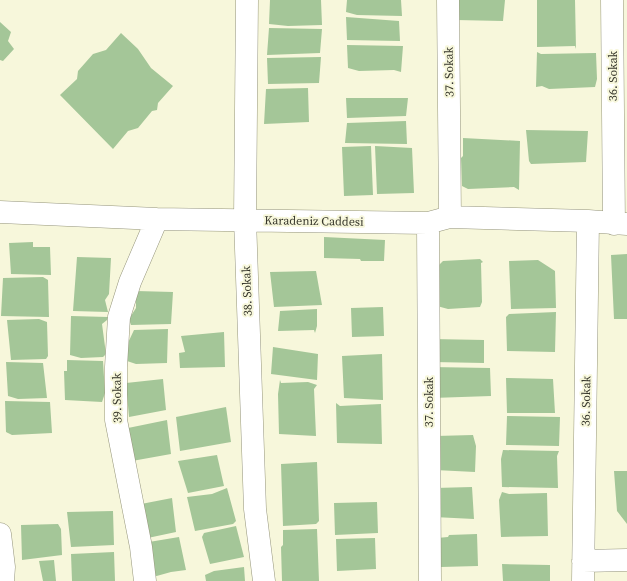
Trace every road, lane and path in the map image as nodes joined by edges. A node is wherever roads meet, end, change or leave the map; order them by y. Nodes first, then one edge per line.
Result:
1 (247, 0) edge
2 (448, 0) edge
3 (612, 0) edge
4 (0, 212) edge
5 (450, 217) junction
6 (157, 219) junction
7 (245, 219) junction
8 (588, 221) junction
9 (428, 223) junction
10 (621, 224) edge
11 (0, 534) edge
12 (627, 560) edge
13 (583, 571) edge
14 (3, 581) edge
15 (145, 581) edge
16 (264, 581) edge
17 (430, 581) edge

1 - 7 street, 38. Sokak
2 - 5 street, 37. Sokak
3 - 10 street, 36. Sokak
4 - 6 street, Karadeniz Caddesi
5 - 8 street, Karadeniz Caddesi
5 - 9 street, Karadeniz Caddesi
6 - 7 street, Karadeniz Caddesi
6 - 15 street, 39. Sokak
7 - 9 street, Karadeniz Caddesi
7 - 16 street, 38. Sokak
8 - 10 street, Karadeniz Caddesi
8 - 13 street, 36. Sokak
9 - 17 street, 37. Sokak
11 - 14 street
12 - 13 street

